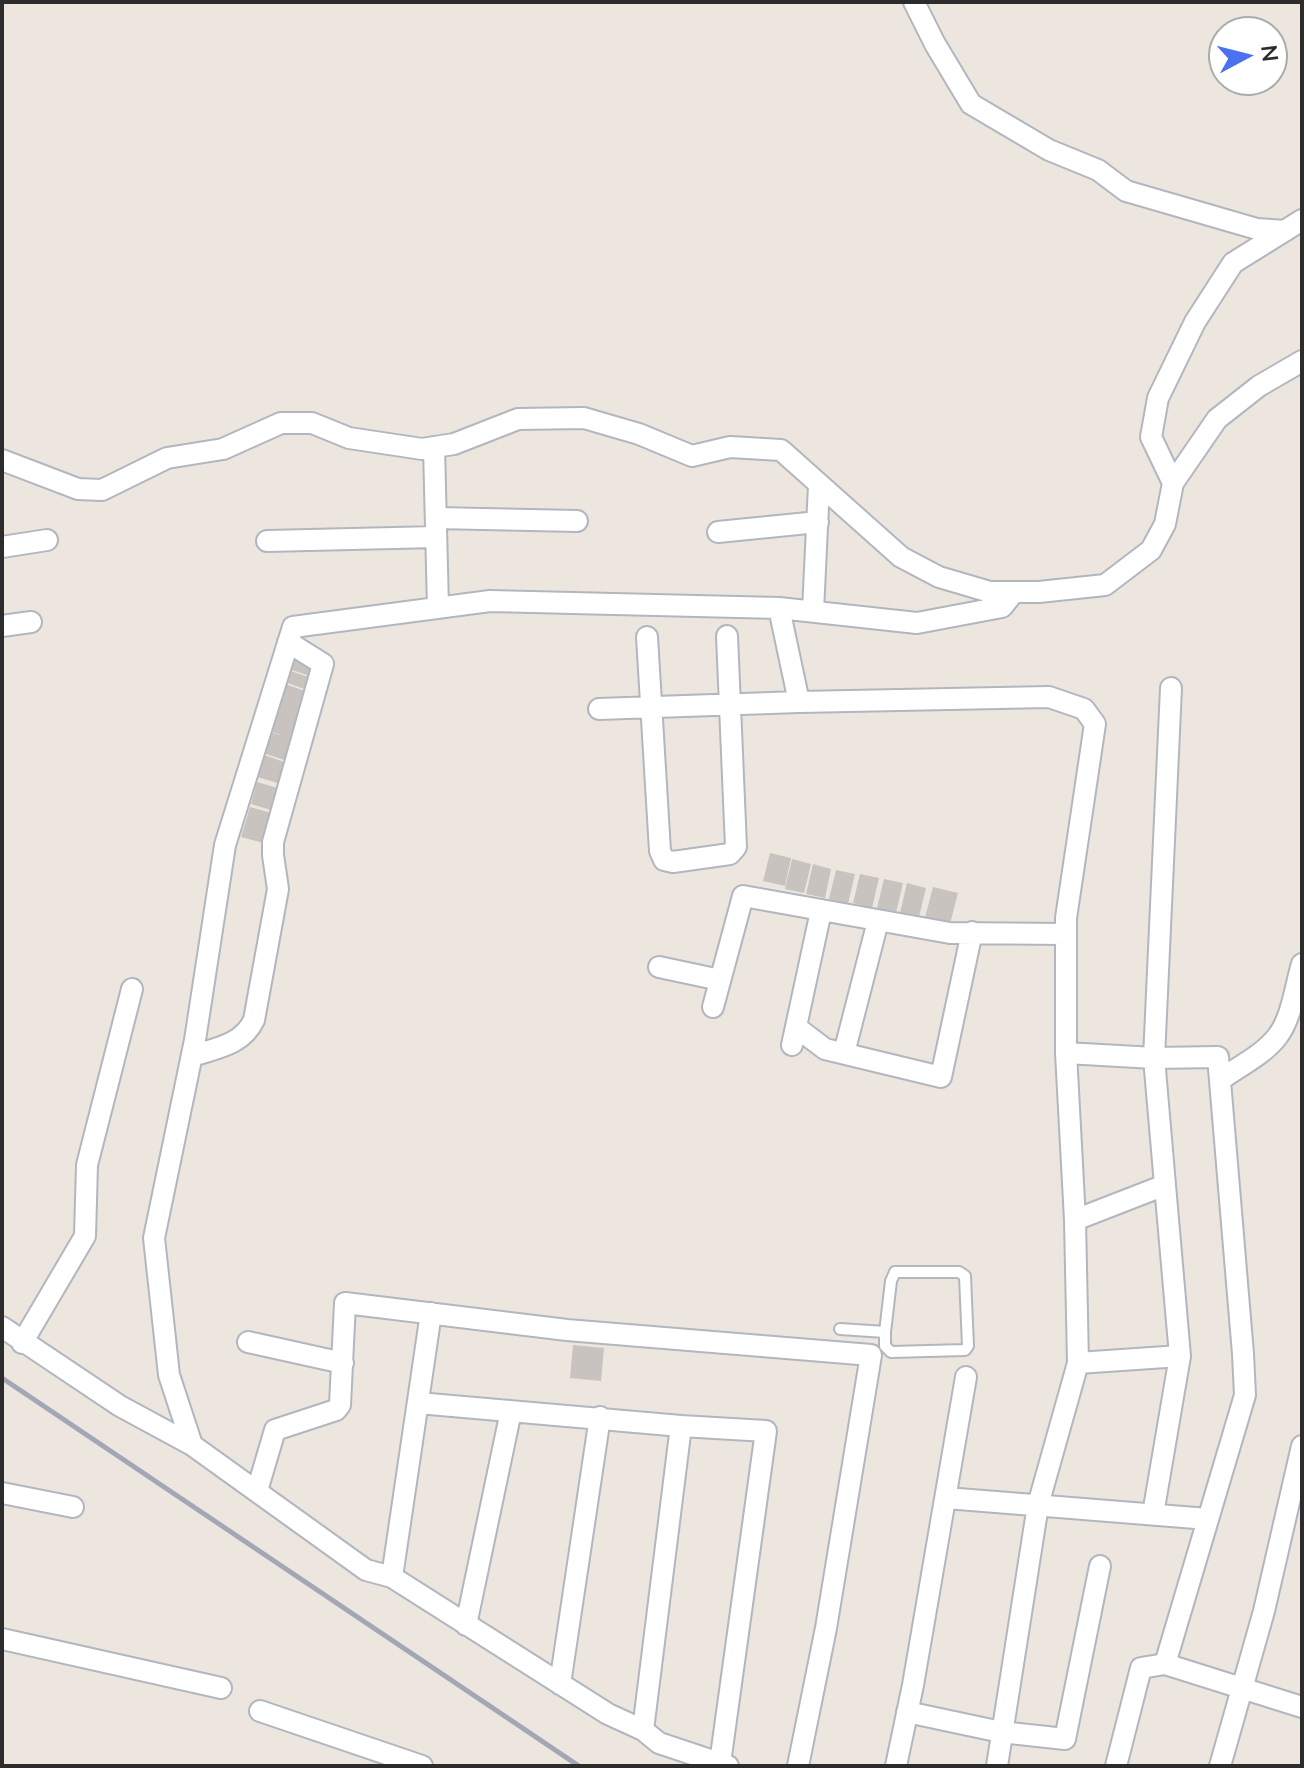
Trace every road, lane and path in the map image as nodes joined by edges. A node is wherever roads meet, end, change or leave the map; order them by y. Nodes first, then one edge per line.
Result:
1 (914, 2) edge
2 (1294, 225) edge
3 (1302, 361) edge
4 (434, 447) junction
5 (2, 460) edge
6 (1173, 483) junction
7 (819, 485) junction
8 (577, 521) dead end
9 (818, 522) junction
10 (436, 528) junction
11 (718, 532) dead end
12 (47, 540) dead end
13 (267, 541) dead end
14 (2, 547) edge
15 (1014, 592) junction
16 (438, 608) junction
17 (779, 608) junction
18 (813, 611) junction
19 (31, 622) dead end
20 (2, 626) edge
21 (727, 636) dead end
22 (647, 637) dead end
23 (288, 642) junction
24 (1171, 688) dead end
25 (799, 702) junction
26 (731, 705) junction
27 (651, 708) junction
28 (599, 709) dead end
29 (821, 911) junction
30 (878, 921) junction
31 (972, 932) junction
32 (1066, 934) junction
33 (1302, 964) edge
34 (659, 967) dead end
35 (720, 980) junction
36 (132, 989) dead end
37 (713, 1007) dead end
38 (844, 1053) junction
39 (1066, 1053) junction
40 (192, 1056) junction
41 (1154, 1058) junction
42 (1220, 1080) junction
43 (1165, 1185) junction
44 (1075, 1220) junction
45 (431, 1313) junction
46 (2, 1327) edge
47 (840, 1329) dead end
48 (879, 1332) junction
49 (248, 1342) dead end
50 (22, 1343) junction
51 (871, 1355) junction
52 (1180, 1356) junction
53 (343, 1363) junction
54 (1078, 1363) junction
55 (966, 1377) dead end
56 (418, 1403) junction
57 (511, 1411) junction
58 (600, 1417) junction
59 (681, 1426) junction
60 (192, 1445) junction
61 (1302, 1446) edge
62 (257, 1491) junction
63 (2, 1493) edge
64 (946, 1498) junction
65 (1038, 1505) junction
66 (73, 1507) dead end
67 (1153, 1514) junction
68 (1208, 1519) junction
69 (1100, 1566) dead end
70 (392, 1577) junction
71 (466, 1625) junction
72 (2, 1639) edge
73 (1165, 1664) junction
74 (560, 1684) junction
75 (221, 1688) dead end
76 (1242, 1688) junction
77 (1302, 1707) edge
78 (260, 1711) dead end
79 (907, 1712) junction
80 (643, 1730) junction
81 (1001, 1732) junction
82 (395, 1761) edge
83 (724, 1764) edge
84 (422, 1766) edge
85 (798, 1766) edge
86 (896, 1766) edge
87 (997, 1766) edge
88 (1116, 1766) edge
89 (1220, 1766) edge

1 - 2 street
2 - 6 street
3 - 6 street
4 - 5 street
4 - 7 street
4 - 10 street
6 - 15 street
7 - 9 street
7 - 15 street
8 - 10 street
9 - 11 street
9 - 18 street
10 - 13 street
10 - 16 street
12 - 14 street
15 - 18 street
16 - 17 street
16 - 23 street
17 - 18 street
17 - 25 street
19 - 20 street
21 - 26 street
22 - 27 street
23 - 40 street
23 - 40 street
24 - 41 street
25 - 26 street
25 - 32 street
26 - 27 street
26 - 27 street
27 - 28 street
29 - 30 street
29 - 35 street
29 - 38 street
30 - 31 street
30 - 38 street
31 - 32 street
31 - 38 street
32 - 39 street
33 - 42 street
34 - 35 street
35 - 37 street
36 - 50 street
39 - 41 street
39 - 44 street
40 - 60 street
41 - 42 street
41 - 43 street
42 - 68 street
43 - 44 street
43 - 52 street
44 - 54 street
45 - 51 street
45 - 53 street
45 - 56 street
46 - 50 street
47 - 48 lane
48 - 48 lane
48 - 51 lane
49 - 53 street
50 - 60 street
51 - 85 street
52 - 54 street
52 - 67 street
53 - 62 street
54 - 65 street
55 - 64 street
56 - 57 street
56 - 70 street
57 - 58 street
57 - 71 street
58 - 59 street
58 - 74 street
59 - 80 street
59 - 83 street
60 - 62 street
61 - 76 street
62 - 70 street
63 - 66 street
64 - 65 street
64 - 79 street
65 - 67 street
65 - 81 street
67 - 68 street
68 - 73 street
69 - 81 street
70 - 71 street
71 - 74 street
72 - 75 street
73 - 76 street
73 - 88 street
74 - 80 street
76 - 77 street
76 - 89 street
78 - 82 street
79 - 81 street
79 - 86 street
80 - 83 street
81 - 87 street
82 - 84 street

